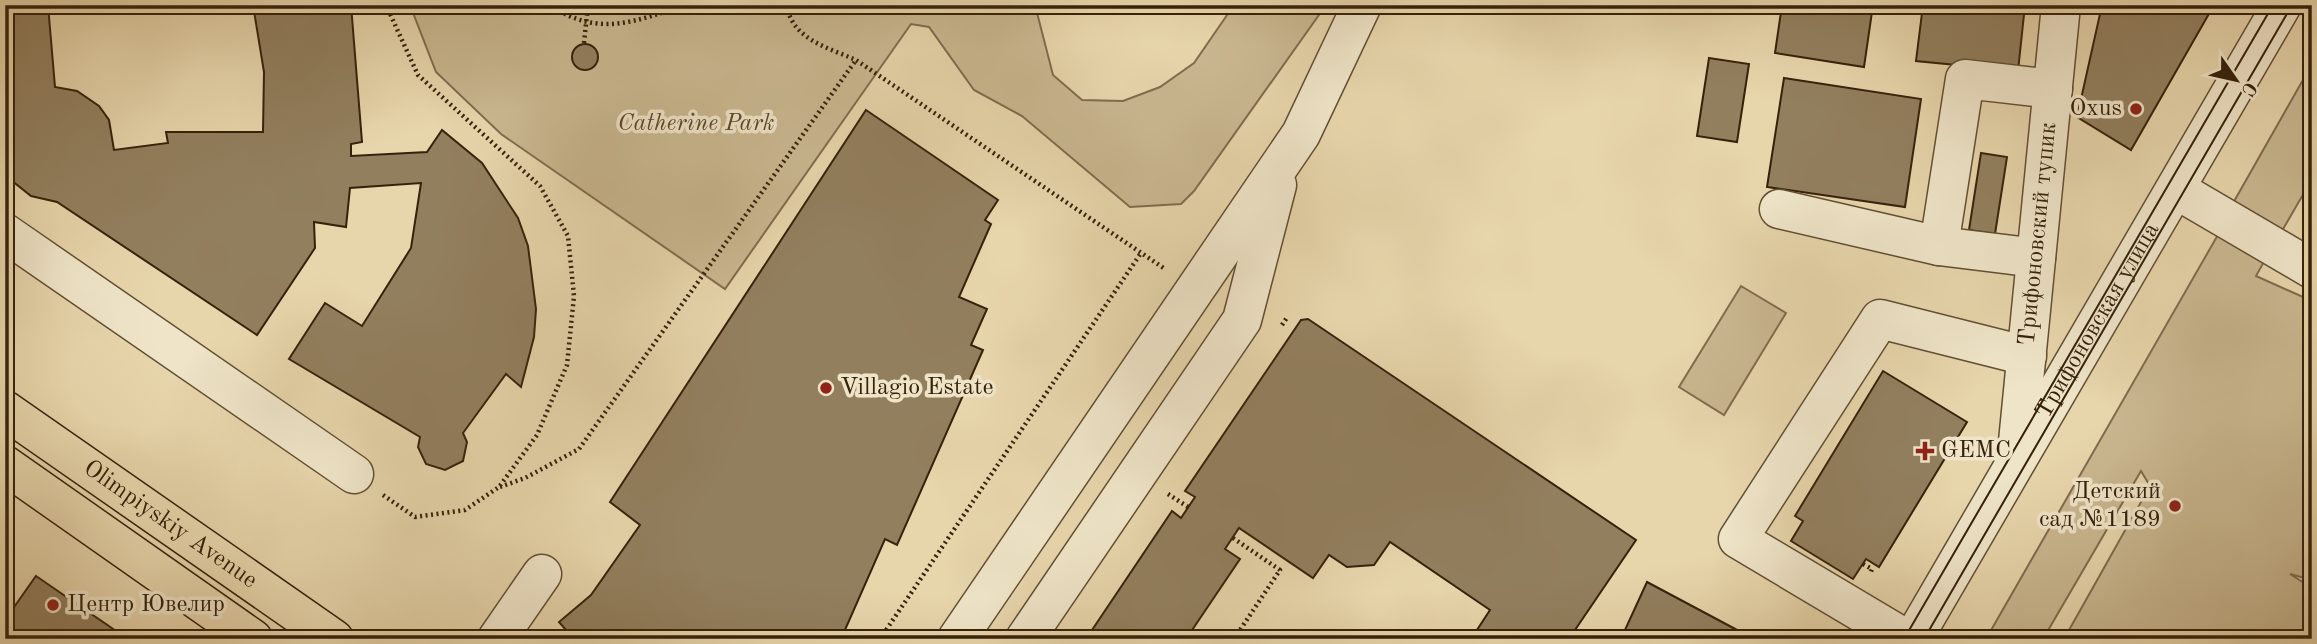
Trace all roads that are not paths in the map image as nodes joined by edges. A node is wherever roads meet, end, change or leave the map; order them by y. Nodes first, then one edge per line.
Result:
1 (1362, 5) edge
2 (2061, 5) edge
3 (2282, 5) edge
4 (2053, 89) junction
5 (1284, 160) junction
6 (2177, 190) junction
7 (1779, 209) dead end
8 (5, 233) edge
9 (1940, 246) junction
10 (2036, 258) junction
11 (2312, 269) edge
12 (2027, 356) junction
13 (9, 422) edge
14 (2016, 464) junction
15 (5, 465) edge
16 (354, 474) road end
17 (542, 574) dead end
18 (253, 639) edge
19 (334, 639) edge
20 (497, 639) edge
21 (957, 639) edge
22 (1025, 639) edge
23 (1906, 639) edge
24 (1913, 639) edge

1 - 5 street
2 - 4 street, Трифоновский тупик
3 - 6 street, Трифоновская улица
4 - 9 street
4 - 10 street, Трифоновский тупик
5 - 21 street
5 - 22 street
6 - 11 street
6 - 14 street, Трифоновская улица
7 - 9 street
8 - 16 street
9 - 10 street
10 - 12 street, Трифоновский тупик
12 - 14 street, Трифоновский тупик
12 - 23 street
13 - 19 main road, Olimpiyskiy Avenue
14 - 24 street, Трифоновская улица
15 - 18 main road, Olimpiyskiy Avenue
17 - 20 street

